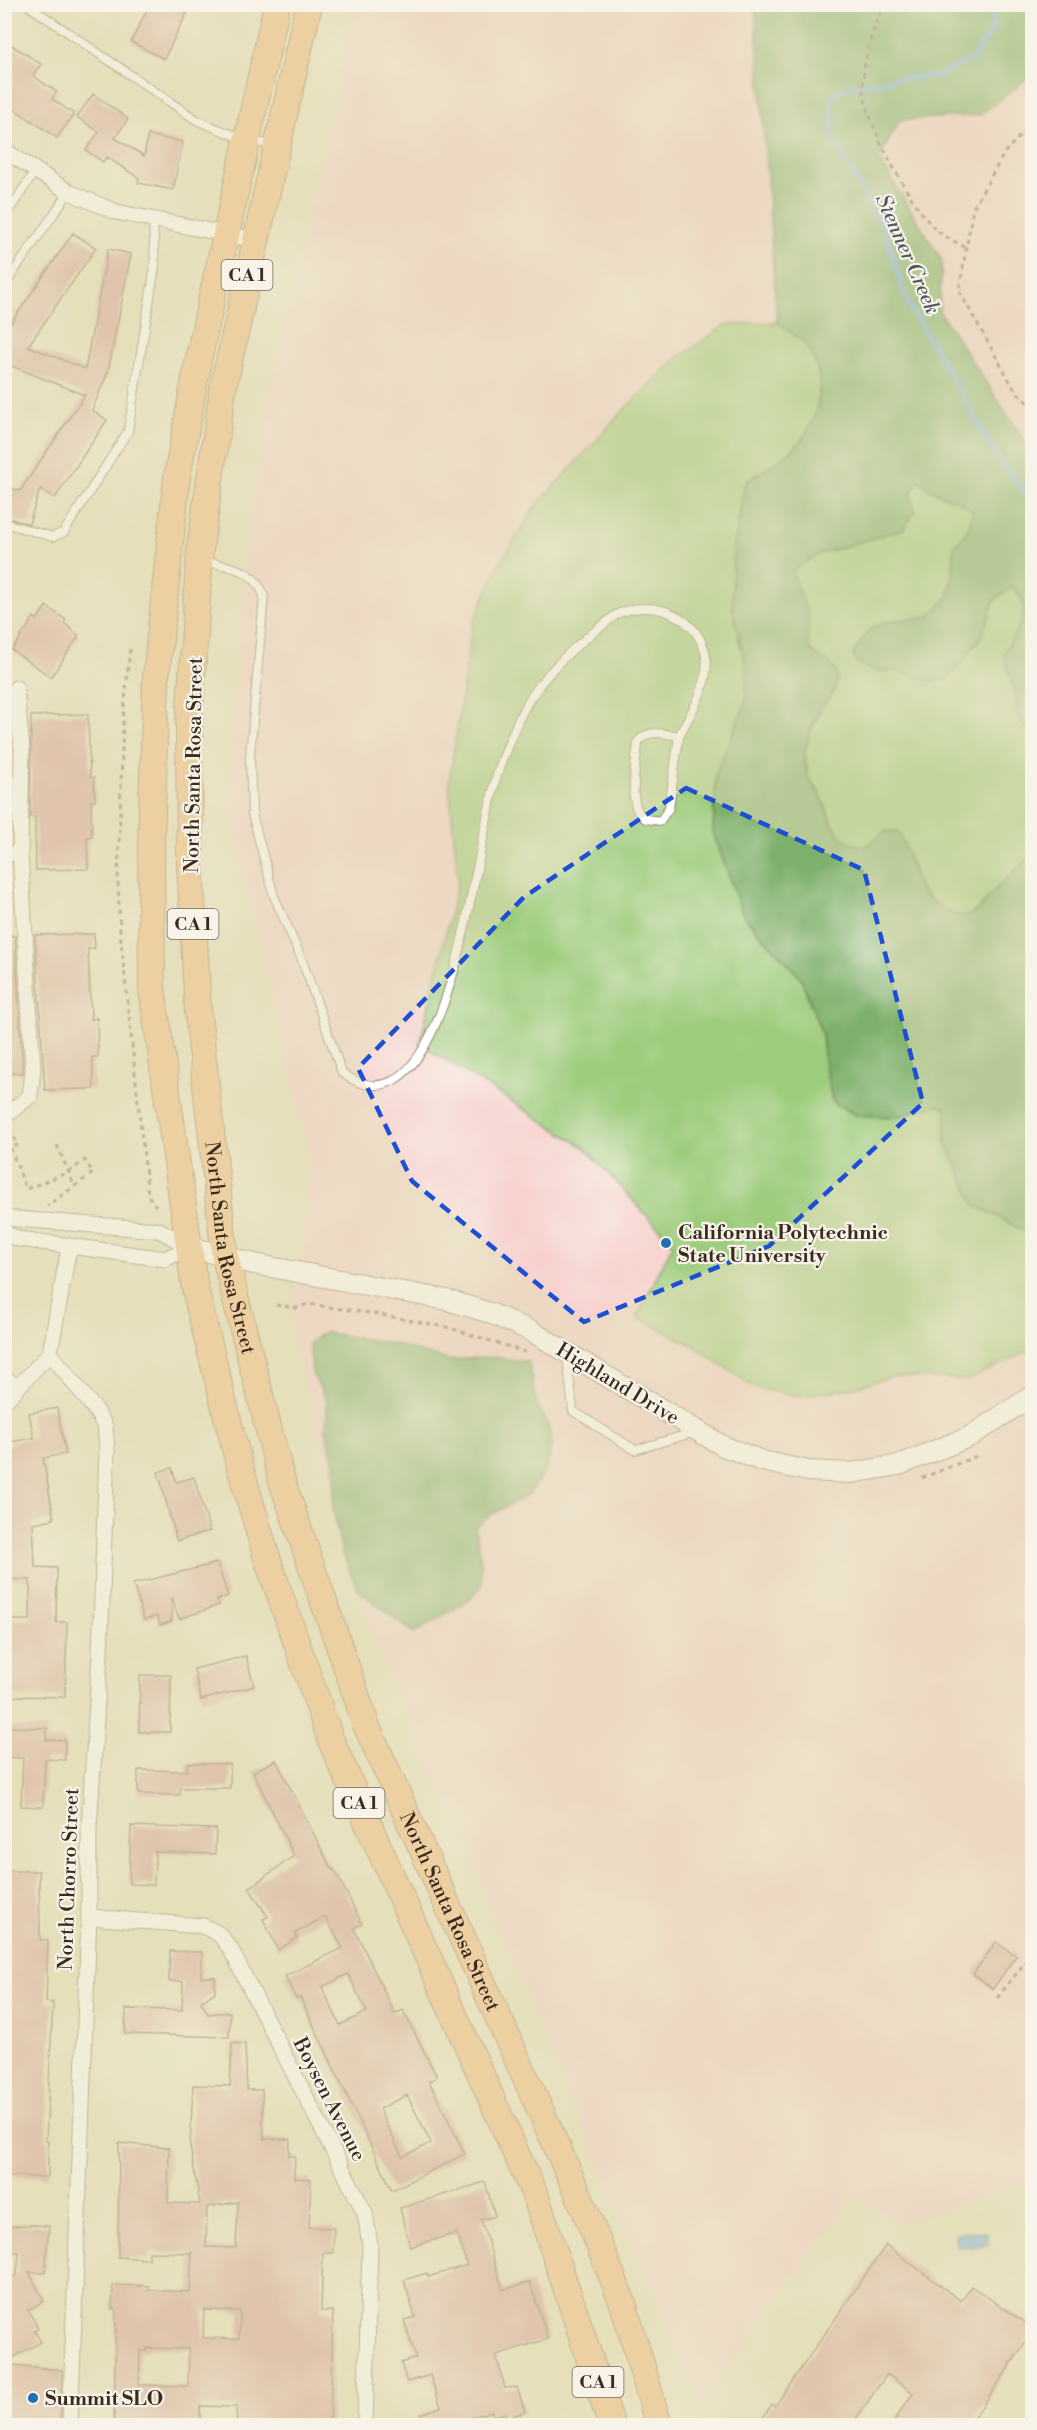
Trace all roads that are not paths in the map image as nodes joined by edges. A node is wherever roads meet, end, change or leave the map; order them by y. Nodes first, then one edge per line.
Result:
1 (26, 4) edge
2 (277, 4) edge
3 (309, 4) edge
4 (246, 140) junction
5 (277, 146) junction
6 (4, 150) edge
7 (36, 170) junction
8 (69, 192) junction
9 (4, 218) edge
10 (153, 221) junction
11 (228, 233) junction
12 (255, 240) junction
13 (4, 286) edge
14 (4, 523) edge
15 (200, 560) junction
16 (16, 688) dead end
17 (679, 736) junction
18 (20, 852) junction
19 (4, 855) edge
20 (4, 1113) edge
21 (4, 1218) edge
22 (4, 1233) edge
23 (69, 1247) junction
24 (190, 1247) junction
25 (225, 1257) junction
26 (566, 1351) junction
27 (50, 1353) junction
28 (4, 1373) edge
29 (20, 1385) junction
30 (1032, 1396) edge
31 (4, 1402) edge
32 (697, 1431) junction
33 (89, 1917) junction
34 (70, 2426) edge
35 (364, 2426) edge
36 (612, 2426) edge
37 (659, 2426) edge

1 - 4 lane
2 - 4 highway, North Santa Rosa Street / CA 1
3 - 5 highway, North Santa Rosa Street / CA 1
4 - 5 lane
4 - 11 highway, North Santa Rosa Street / CA 1
5 - 12 highway, North Santa Rosa Street / CA 1
6 - 7 street
7 - 8 street
7 - 9 lane
8 - 10 street
8 - 13 lane
10 - 11 street
10 - 14 lane
11 - 12 street
11 - 24 highway, North Santa Rosa Street / CA 1
12 - 15 highway, North Santa Rosa Street / CA 1
15 - 17 lane
15 - 25 highway, North Santa Rosa Street / CA 1
16 - 18 street
17 - 17 lane
18 - 19 street
18 - 20 street
21 - 24 street, Highland Drive
22 - 23 street
23 - 24 street
23 - 27 street
24 - 25 street, Highland Drive
24 - 36 highway, North Santa Rosa Street / CA 1
25 - 26 street, Highland Drive
25 - 37 highway, North Santa Rosa Street / CA 1
26 - 32 street, Highland Drive
26 - 32 lane
27 - 29 street
27 - 33 street, North Chorro Street
28 - 29 lane
29 - 31 street
30 - 32 street, Highland Drive
33 - 34 street, North Chorro Street
33 - 35 street, Boysen Avenue

